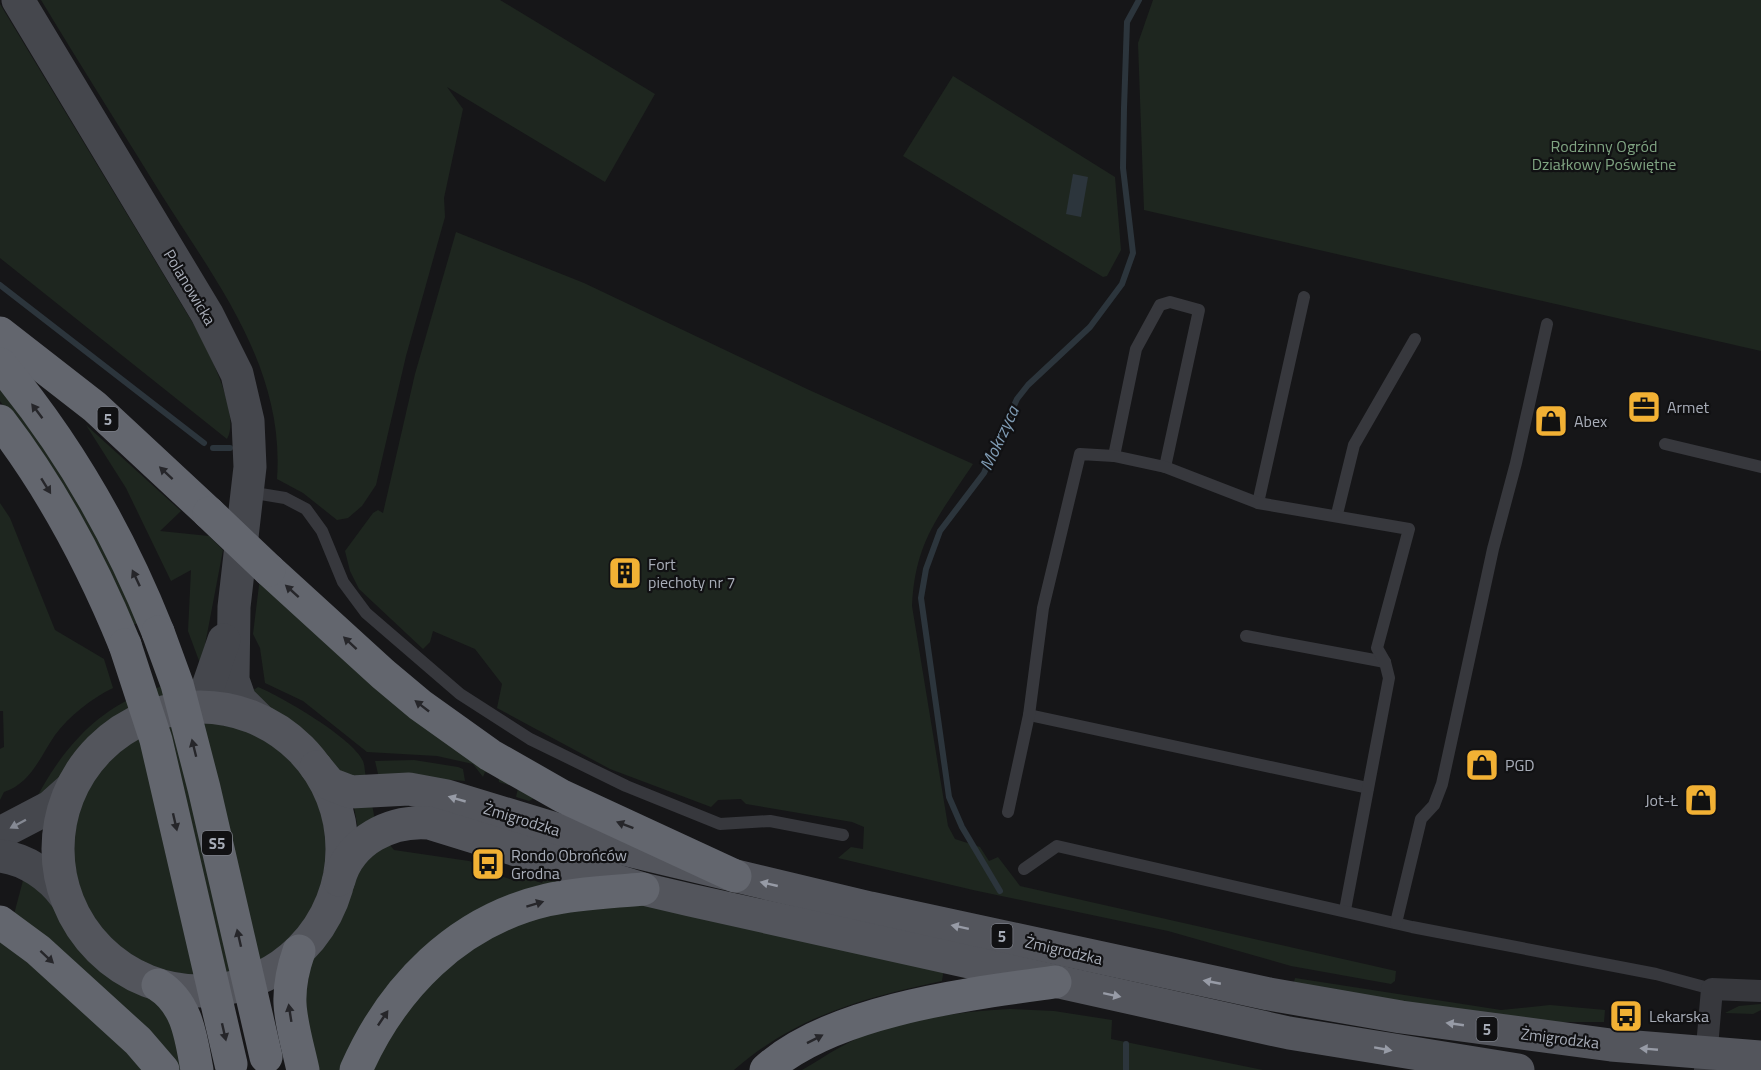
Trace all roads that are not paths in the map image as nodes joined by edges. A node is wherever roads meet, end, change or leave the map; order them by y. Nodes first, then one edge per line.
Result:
1 (18, 0) edge
2 (1304, 297) dead end
3 (1547, 324) dead end
4 (0, 333) edge
5 (1415, 339) dead end
6 (0, 364) edge
7 (0, 421) edge
8 (1665, 444) dead end
9 (1114, 456) junction
10 (1165, 466) junction
11 (1761, 467) edge
12 (247, 491) junction
13 (1258, 502) junction
14 (1337, 514) junction
15 (234, 607) junction
16 (1246, 636) dead end
17 (1385, 662) junction
18 (186, 707) junction
19 (1029, 715) junction
20 (259, 719) junction
21 (316, 767) junction
22 (1368, 788) junction
23 (69, 790) junction
24 (1008, 812) dead end
25 (0, 833) edge
26 (843, 835) dead end
27 (0, 856) edge
28 (1024, 869) dead end
29 (735, 876) junction
30 (339, 880) junction
31 (643, 889) junction
32 (66, 896) junction
33 (1345, 910) junction
34 (0, 922) edge
35 (1396, 923) junction
36 (299, 951) junction
37 (1055, 982) junction
38 (158, 985) junction
39 (1712, 989) junction
40 (1761, 991) edge
41 (1761, 1057) edge
42 (1706, 1062) edge
43 (267, 1063) edge
44 (232, 1067) edge
45 (163, 1070) edge
46 (197, 1070) edge
47 (303, 1070) edge
48 (356, 1070) edge
49 (766, 1070) edge
50 (1518, 1070) edge

1 - 12 street, Polanowicka
2 - 13 lane
3 - 35 lane
29 -> 4 highway, 5, bridge
5 - 14 lane
43 -> 6 highway, S5, bridge
7 -> 44 highway, S5, bridge
8 - 11 lane
9 - 10 lane
9 - 10 lane
9 - 19 lane
10 - 13 lane
12 - 15 street, Polanowicka
12 - 26 lane
13 - 14 lane
14 - 17 lane
15 - 18 street, Polanowicka
15 - 20 street, Polanowicka
16 - 17 lane
17 - 22 lane
18 - 20 main road
18 - 23 main road
19 - 22 lane
19 - 24 lane
20 - 21 main road
29 -> 21 main road, Żmigrodzka
21 - 30 main road
22 - 33 lane
23 -> 25 street
23 - 32 main road
27 - 32 street
28 - 33 lane
42 -> 29 main road, Żmigrodzka / 5
30 - 31 main road, Żmigrodzka
30 - 36 main road
31 - 37 main road, Żmigrodzka
48 -> 31 highway
32 - 38 main road
33 - 35 lane
34 -> 45 highway
35 - 39 lane
36 - 38 main road
47 -> 36 highway
49 -> 37 highway, 5
37 -> 50 main road, Żmigrodzka / 5
38 - 46 highway
39 - 40 street
39 - 42 street
41 - 42 main road, Żmigrodzka / 5

